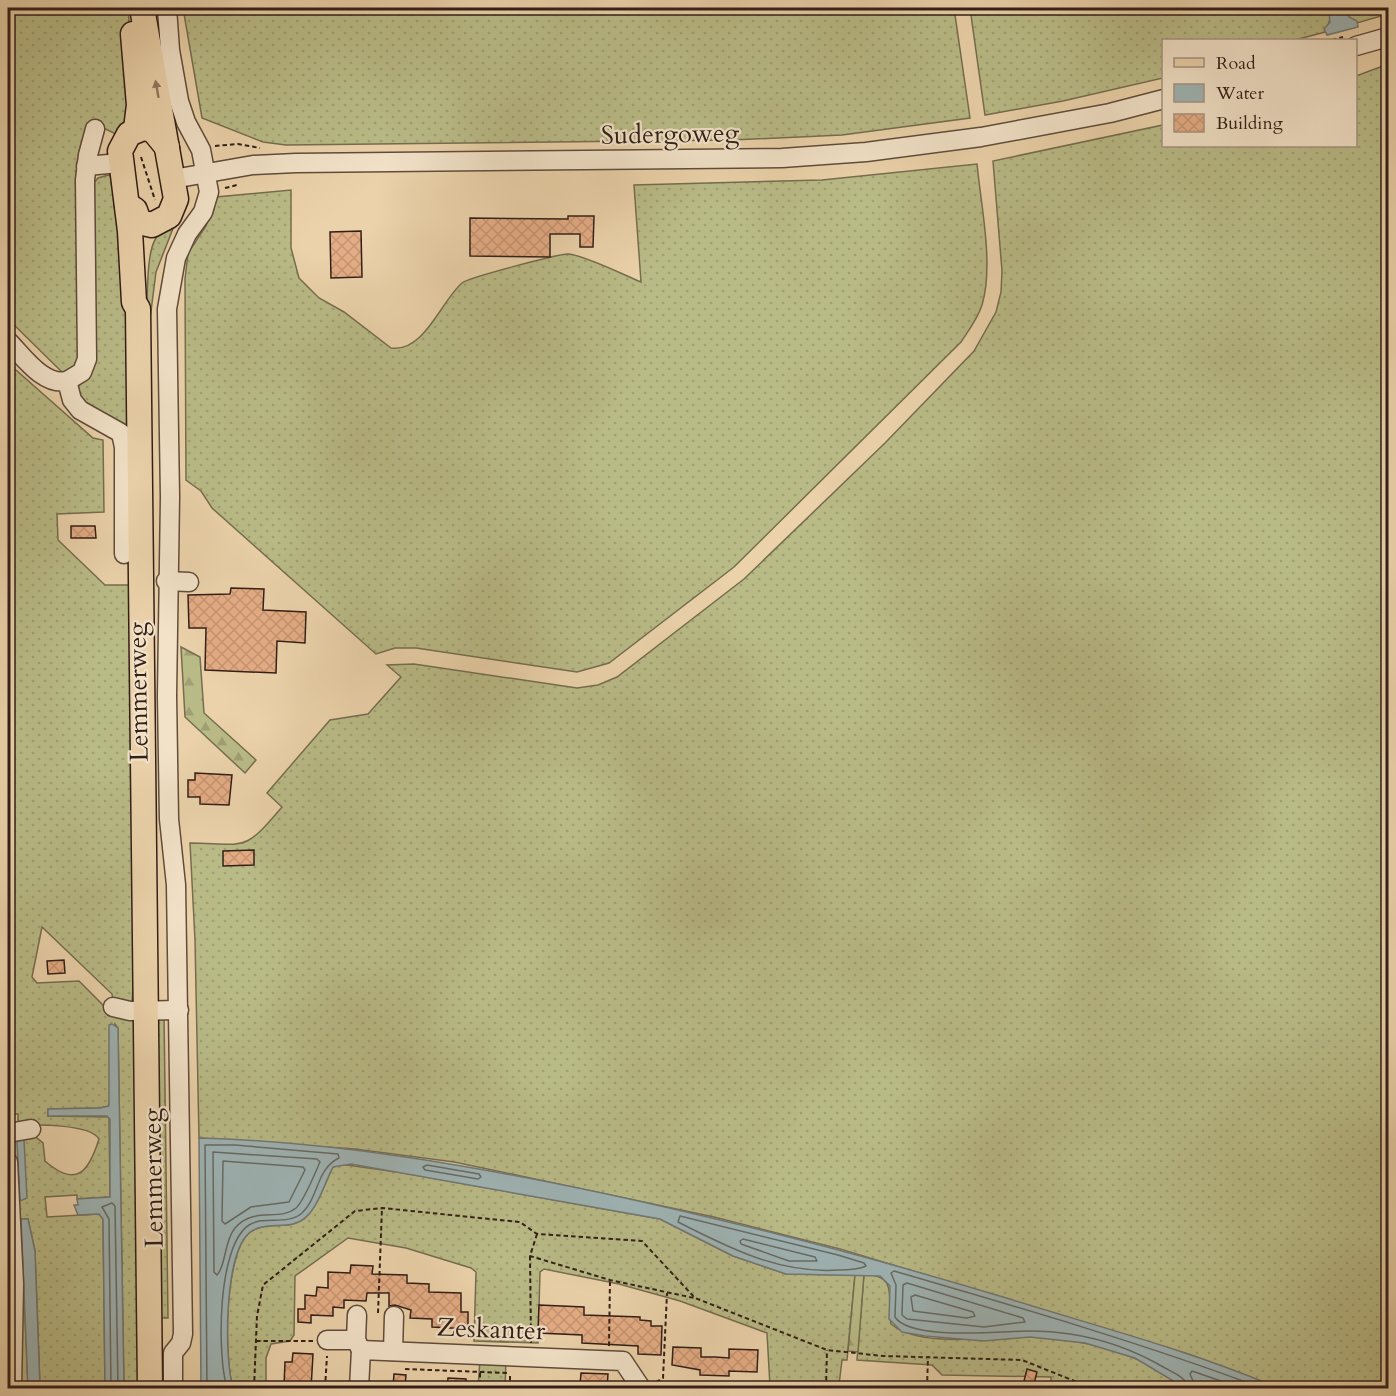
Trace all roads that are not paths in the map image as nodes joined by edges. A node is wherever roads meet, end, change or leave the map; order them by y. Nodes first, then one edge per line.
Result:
1 (132, 8) edge
2 (142, 8) edge
3 (167, 8) edge
4 (1389, 37) edge
5 (1357, 46) edge
6 (1162, 100) edge
7 (95, 129) dead end
8 (167, 147) junction
9 (132, 148) junction
10 (86, 166) junction
11 (206, 174) junction
12 (173, 179) junction
13 (127, 205) junction
14 (156, 215) junction
15 (138, 309) junction
16 (8, 341) edge
17 (67, 381) junction
18 (122, 546) dead end
19 (166, 581) junction
20 (189, 582) dead end
21 (113, 1007) dead end
22 (179, 1010) junction
23 (146, 1011) junction
24 (32, 1128) dead end
25 (8, 1133) edge
26 (8, 1162) edge
27 (357, 1316) dead end
28 (394, 1316) road end
29 (327, 1340) road end
30 (359, 1345) junction
31 (393, 1351) junction
32 (648, 1386) edge
33 (12, 1389) edge
34 (150, 1389) edge
35 (173, 1389) edge
36 (358, 1389) edge

1 - 9 main road
8 -> 2 main road
3 - 11 street, Lemmerweg
4 - 5 street
6 - 11 street, Sudergoweg
7 - 10 street
8 - 9 main road
8 - 12 main road
9 - 10 street
9 - 13 main road, Lemmerweg
10 - 17 street
11 - 12 street, Sudergoweg
11 - 19 street, Lemmerweg
12 - 14 main road
13 - 14 main road
13 - 15 main road, Lemmerweg
14 - 15 main road, Lemmerweg
15 - 23 main road, Lemmerweg
16 - 17 street
17 - 18 street
19 - 20 street
19 - 22 street, Lemmerweg
21 - 23 street
22 - 23 street
22 - 35 street, Lemmerweg
23 - 34 main road, Lemmerweg
24 - 25 street
26 - 33 street
27 - 30 street
28 - 31 street
29 - 30 street, Zeskanter
30 - 31 street, Zeskanter
30 - 36 street
31 - 32 street, Zeskanter

